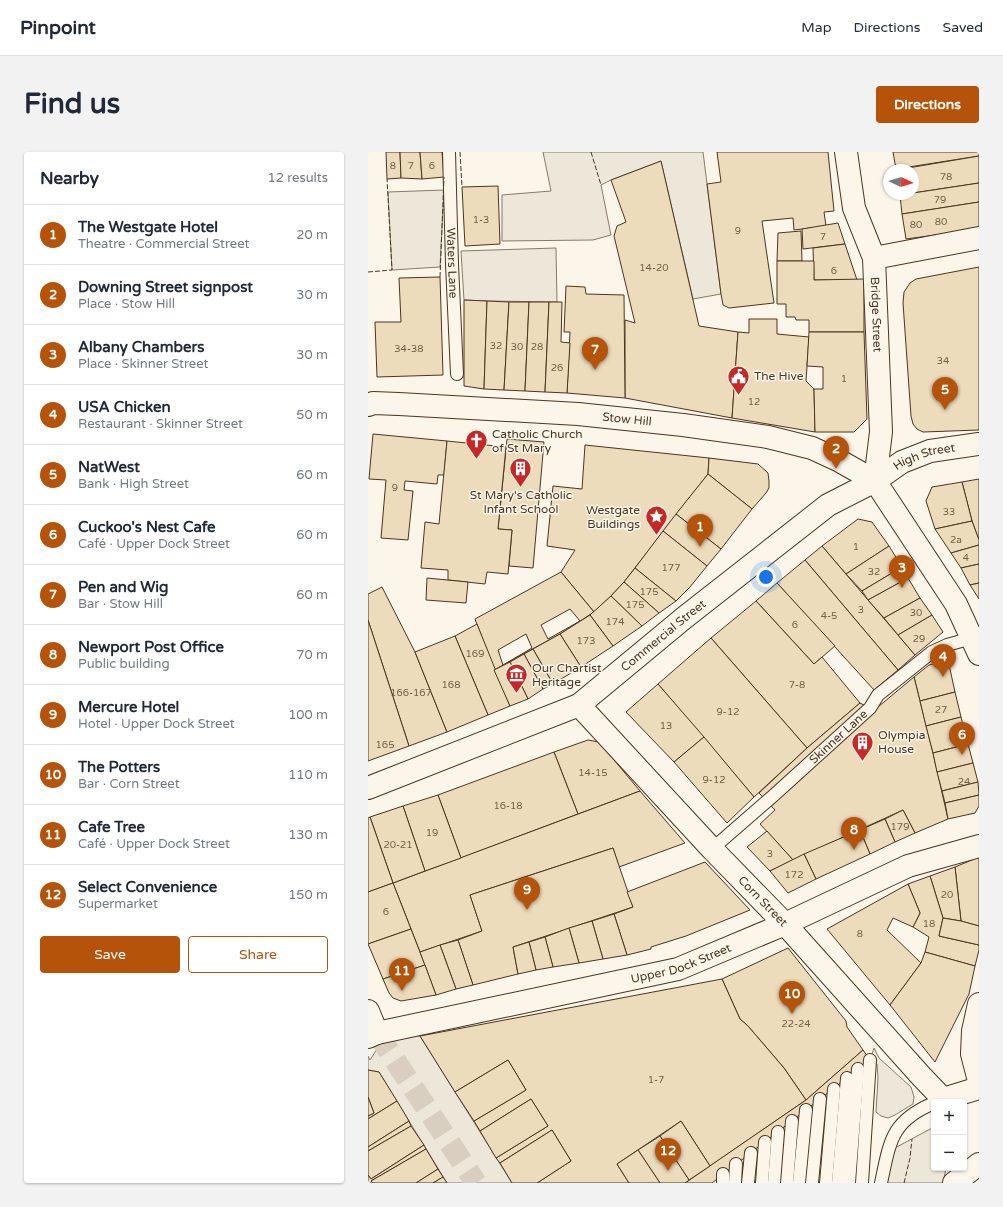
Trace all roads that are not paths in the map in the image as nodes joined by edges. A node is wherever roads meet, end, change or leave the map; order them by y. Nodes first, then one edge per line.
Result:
1 (450, 152) edge
2 (846, 152) edge
3 (979, 238) edge
4 (874, 258) junction
5 (457, 374) dead end
6 (368, 405) edge
7 (979, 444) edge
8 (875, 481) junction
9 (975, 646) edge
10 (579, 705) junction
11 (368, 788) edge
12 (979, 846) edge
13 (712, 849) junction
14 (785, 924) junction
15 (979, 1004) edge
16 (368, 1011) edge
17 (373, 1035) edge
18 (870, 1060) dead end
19 (858, 1069) dead end
20 (846, 1078) dead end
21 (979, 1082) edge
22 (979, 1088) edge
23 (834, 1089) dead end
24 (820, 1099) dead end
25 (938, 1099) edge
26 (948, 1099) edge
27 (931, 1105) edge
28 (806, 1110) dead end
29 (792, 1121) dead end
30 (778, 1132) dead end
31 (765, 1142) dead end
32 (751, 1153) dead end
33 (736, 1164) dead end
34 (979, 1164) edge
35 (955, 1177) edge
36 (735, 1183) edge
37 (748, 1183) edge
38 (762, 1183) edge
39 (774, 1183) edge
40 (787, 1183) edge
41 (799, 1183) edge
42 (812, 1183) edge
43 (826, 1183) edge
44 (838, 1183) edge
45 (849, 1183) edge
46 (862, 1183) edge
47 (881, 1183) edge

1 - 5 lane, Waters Lane
2 - 4 street, Bridge Street
3 - 4 street
4 - 8 street, Bridge Street
6 - 8 street, Stow Hill
7 - 8 street, High Street
8 - 9 street
8 - 10 street, Commercial Street
9 - 13 lane, Skinner Lane
10 - 11 street, Commercial Street
10 - 13 street, Corn Street
12 - 14 street, Upper Dock Street
13 - 14 street, Corn Street
14 - 17 street, Upper Dock Street
14 - 25 street, Corn Street
15 - 21 street
16 - 17 street
18 - 46 lane
19 - 45 lane
20 - 44 lane
22 - 26 street
23 - 43 lane
24 - 42 lane
27 - 47 lane
28 - 41 lane
29 - 40 lane
30 - 39 lane
31 - 38 lane
32 - 37 lane
33 - 36 lane
34 - 35 street

